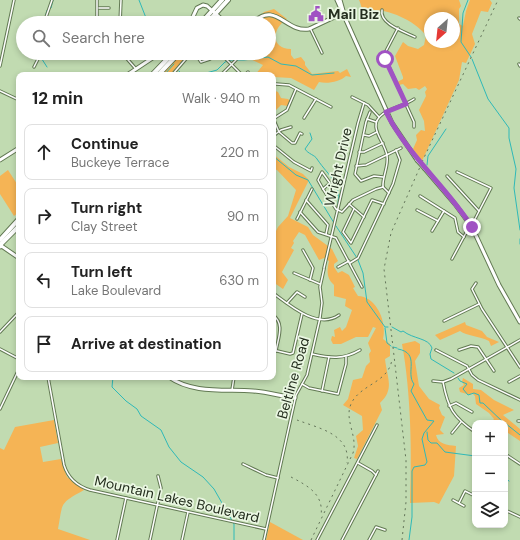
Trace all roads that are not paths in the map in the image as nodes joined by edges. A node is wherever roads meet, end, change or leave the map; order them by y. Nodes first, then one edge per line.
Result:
1 (14, 0) edge
2 (52, 0) edge
3 (97, 0) edge
4 (121, 0) edge
5 (222, 0) edge
6 (228, 0) edge
7 (339, 1) edge
8 (99, 8) junction
9 (109, 8) dead end
10 (382, 10) dead end
11 (214, 12) junction
12 (259, 12) dead end
13 (344, 13) junction
14 (46, 16) edge
15 (98, 16) edge
16 (120, 16) edge
17 (194, 16) edge
18 (209, 16) edge
19 (211, 16) edge
20 (218, 16) edge
21 (257, 16) edge
22 (290, 20) dead end
23 (310, 28) junction
24 (398, 28) junction
25 (415, 37) dead end
26 (322, 52) dead end
27 (38, 60) edge
28 (128, 60) edge
29 (150, 60) edge
30 (166, 60) edge
31 (172, 60) edge
32 (185, 60) edge
33 (227, 60) edge
34 (236, 60) dead end
35 (231, 64) junction
36 (0, 66) edge
37 (34, 67) dead end
38 (136, 69) junction
39 (132, 72) edge
40 (155, 72) edge
41 (161, 72) edge
42 (175, 72) edge
43 (224, 72) edge
44 (240, 72) edge
45 (276, 84) dead end
46 (296, 89) junction
47 (0, 91) edge
48 (352, 97) dead end
49 (16, 99) edge
50 (316, 99) junction
51 (414, 99) dead end
52 (364, 103) junction
53 (406, 104) junction
54 (331, 107) dead end
55 (370, 112) dead end
56 (386, 112) junction
57 (276, 116) edge
58 (379, 117) junction
59 (304, 118) dead end
60 (367, 119) junction
61 (376, 122) junction
62 (276, 126) edge
63 (291, 127) dead end
64 (414, 127) dead end
65 (278, 132) junction
66 (377, 132) junction
67 (302, 134) dead end
68 (364, 134) junction
69 (383, 143) junction
70 (276, 147) edge
71 (401, 148) dead end
72 (396, 150) junction
73 (16, 152) edge
74 (360, 152) junction
75 (387, 154) junction
76 (0, 160) edge
77 (356, 166) junction
78 (312, 168) dead end
79 (457, 172) dead end
80 (447, 176) dead end
81 (383, 177) junction
82 (384, 187) junction
83 (312, 189) dead end
84 (323, 189) junction
85 (389, 193) junction
86 (420, 196) dead end
87 (306, 200) junction
88 (349, 204) junction
89 (384, 204) junction
90 (354, 209) junction
91 (417, 210) dead end
92 (338, 211) junction
93 (444, 211) junction
94 (479, 211) junction
95 (300, 212) junction
96 (364, 217) junction
97 (297, 219) dead end
98 (438, 221) junction
99 (16, 222) edge
100 (470, 223) junction
101 (472, 227) junction
102 (16, 229) edge
103 (432, 231) dead end
104 (325, 234) junction
105 (333, 236) junction
106 (464, 237) junction
107 (0, 240) edge
108 (0, 245) edge
109 (303, 250) dead end
110 (16, 256) edge
111 (452, 259) dead end
112 (349, 261) junction
113 (350, 263) junction
114 (338, 267) dead end
115 (324, 269) joint
116 (294, 273) dead end
117 (310, 280) junction
118 (476, 283) dead end
119 (320, 284) junction
120 (362, 288) dead end
121 (276, 295) edge
122 (305, 297) dead end
123 (287, 303) junction
124 (479, 304) junction
125 (302, 314) junction
126 (16, 315) edge
127 (339, 315) dead end
128 (276, 318) edge
129 (320, 318) junction
130 (444, 321) dead end
131 (520, 322) edge
132 (0, 332) edge
133 (520, 340) edge
134 (276, 343) edge
135 (508, 347) junction
136 (0, 349) edge
137 (276, 350) edge
138 (360, 350) dead end
139 (436, 350) dead end
140 (459, 350) dead end
141 (312, 354) junction
142 (16, 357) edge
143 (329, 357) junction
144 (346, 357) junction
145 (486, 359) junction
146 (520, 367) edge
147 (468, 369) junction
148 (494, 371) dead end
149 (16, 376) edge
150 (520, 376) edge
151 (49, 380) edge
152 (174, 380) edge
153 (234, 380) edge
154 (433, 381) dead end
155 (443, 382) junction
156 (509, 382) dead end
157 (302, 384) junction
158 (232, 390) junction
159 (322, 391) junction
160 (295, 398) junction
161 (520, 400) edge
162 (449, 406) junction
163 (0, 409) edge
164 (472, 412) dead end
165 (461, 422) junction
166 (377, 425) dead end
167 (472, 430) edge
168 (452, 433) dead end
169 (508, 456) edge
170 (357, 463) junction
171 (243, 464) dead end
172 (520, 464) edge
173 (378, 471) dead end
174 (376, 475) junction
175 (158, 476) dead end
176 (278, 478) junction
177 (472, 494) edge
178 (126, 498) junction
179 (453, 500) dead end
180 (459, 503) junction
181 (157, 505) junction
182 (464, 506) dead end
183 (508, 511) edge
184 (188, 512) junction
185 (520, 517) edge
186 (266, 529) junction
187 (385, 530) dead end
188 (117, 540) edge
189 (150, 540) edge
190 (182, 540) edge
191 (264, 540) edge
192 (317, 540) edge
193 (342, 540) edge
194 (369, 540) edge

1 - 36 street
2 - 14 street
3 - 8 street
4 - 16 street
5 - 11 main road
6 - 11 main road
7 - 13 main road
8 - 9 street
8 - 15 street
10 - 24 street
11 - 17 main road
11 - 18 main road
11 - 19 main road
11 - 20 main road
12 - 21 main road
13 - 23 main road
13 - 56 main road
22 - 23 main road
23 - 26 street
24 - 25 street
24 - 53 street
27 - 37 street
28 - 38 street
29 - 38 main road
30 - 40 main road
31 - 41 main road
32 - 42 street
33 - 35 street
34 - 35 street
35 - 43 street
35 - 44 street
38 - 39 main road
45 - 46 street
46 - 50 street
46 - 57 street
47 - 49 street
48 - 52 street
50 - 54 street
50 - 59 street
51 - 53 street
52 - 58 street
52 - 92 street, Wright Drive
53 - 56 street
53 - 64 street
55 - 60 street
56 - 58 street
56 - 100 main road, bridge
58 - 61 street
60 - 61 street
60 - 68 street
61 - 66 street
62 - 65 street
63 - 65 street
65 - 67 street
66 - 68 street
66 - 69 street
68 - 74 street
69 - 74 street
69 - 75 street
70 - 78 street
71 - 72 street
72 - 75 street
72 - 85 street
73 - 76 main road
74 - 77 street
75 - 77 street
75 - 81 street
77 - 81 street
79 - 94 street
80 - 94 street
81 - 82 street
82 - 85 street
82 - 88 street
83 - 87 street
84 - 84 street
84 - 92 street
85 - 89 street
86 - 93 street
87 - 95 street
87 - 104 street
88 - 90 street
88 - 92 street
89 - 96 street
89 - 113 street
90 - 96 street
90 - 96 street
91 - 98 street
92 - 105 street, Wright Drive
93 - 98 street
93 - 106 street
94 - 100 street
95 - 97 street
95 - 104 street
98 - 103 street
99 - 107 main road
100 - 101 main road
101 - 106 street
101 - 131 main road
102 - 108 main road
104 - 105 street
105 - 112 street
105 - 115 street, Wright Drive
106 - 111 street
108 - 110 main road
109 - 117 street
112 - 113 street
112 - 114 street
113 - 120 street
115 - 119 street, Beltline Road
116 - 117 street
117 - 119 street
118 - 124 street
119 - 129 street, Beltline Road
121 - 123 street
122 - 123 street
123 - 125 street
124 - 130 street
124 - 135 street
125 - 129 street
125 - 137 street
126 - 132 street
127 - 129 street
128 - 134 street
129 - 141 street, Beltline Road
133 - 135 street
135 - 145 street
135 - 146 street
136 - 142 street
138 - 144 street
139 - 147 street
140 - 145 street
141 - 143 street
141 - 157 street, Beltline Road
143 - 144 street
143 - 159 street
144 - 159 street
145 - 147 street
145 - 148 street
147 - 155 street
147 - 161 street
149 - 163 street
150 - 156 street
151 - 178 street, Mountain Lakes Boulevard
152 - 158 main road
153 - 158 street
154 - 155 street
155 - 162 street
157 - 159 street
157 - 160 street, Beltline Road
158 - 160 main road
160 - 176 street, Beltline Road
162 - 164 street
162 - 165 street
165 - 167 street
165 - 168 street
166 - 170 street
169 - 172 street
170 - 174 street
170 - 192 street
171 - 176 street
173 - 174 street
174 - 193 street
175 - 181 street
176 - 186 street, Beltline Road
177 - 180 street
178 - 181 street, Mountain Lakes Boulevard
178 - 188 street
179 - 180 street
180 - 182 street
181 - 184 street, Mountain Lakes Boulevard
181 - 189 street
183 - 185 street
184 - 186 street, Mountain Lakes Boulevard
184 - 190 street
186 - 191 street, Beltline Road
187 - 194 street

